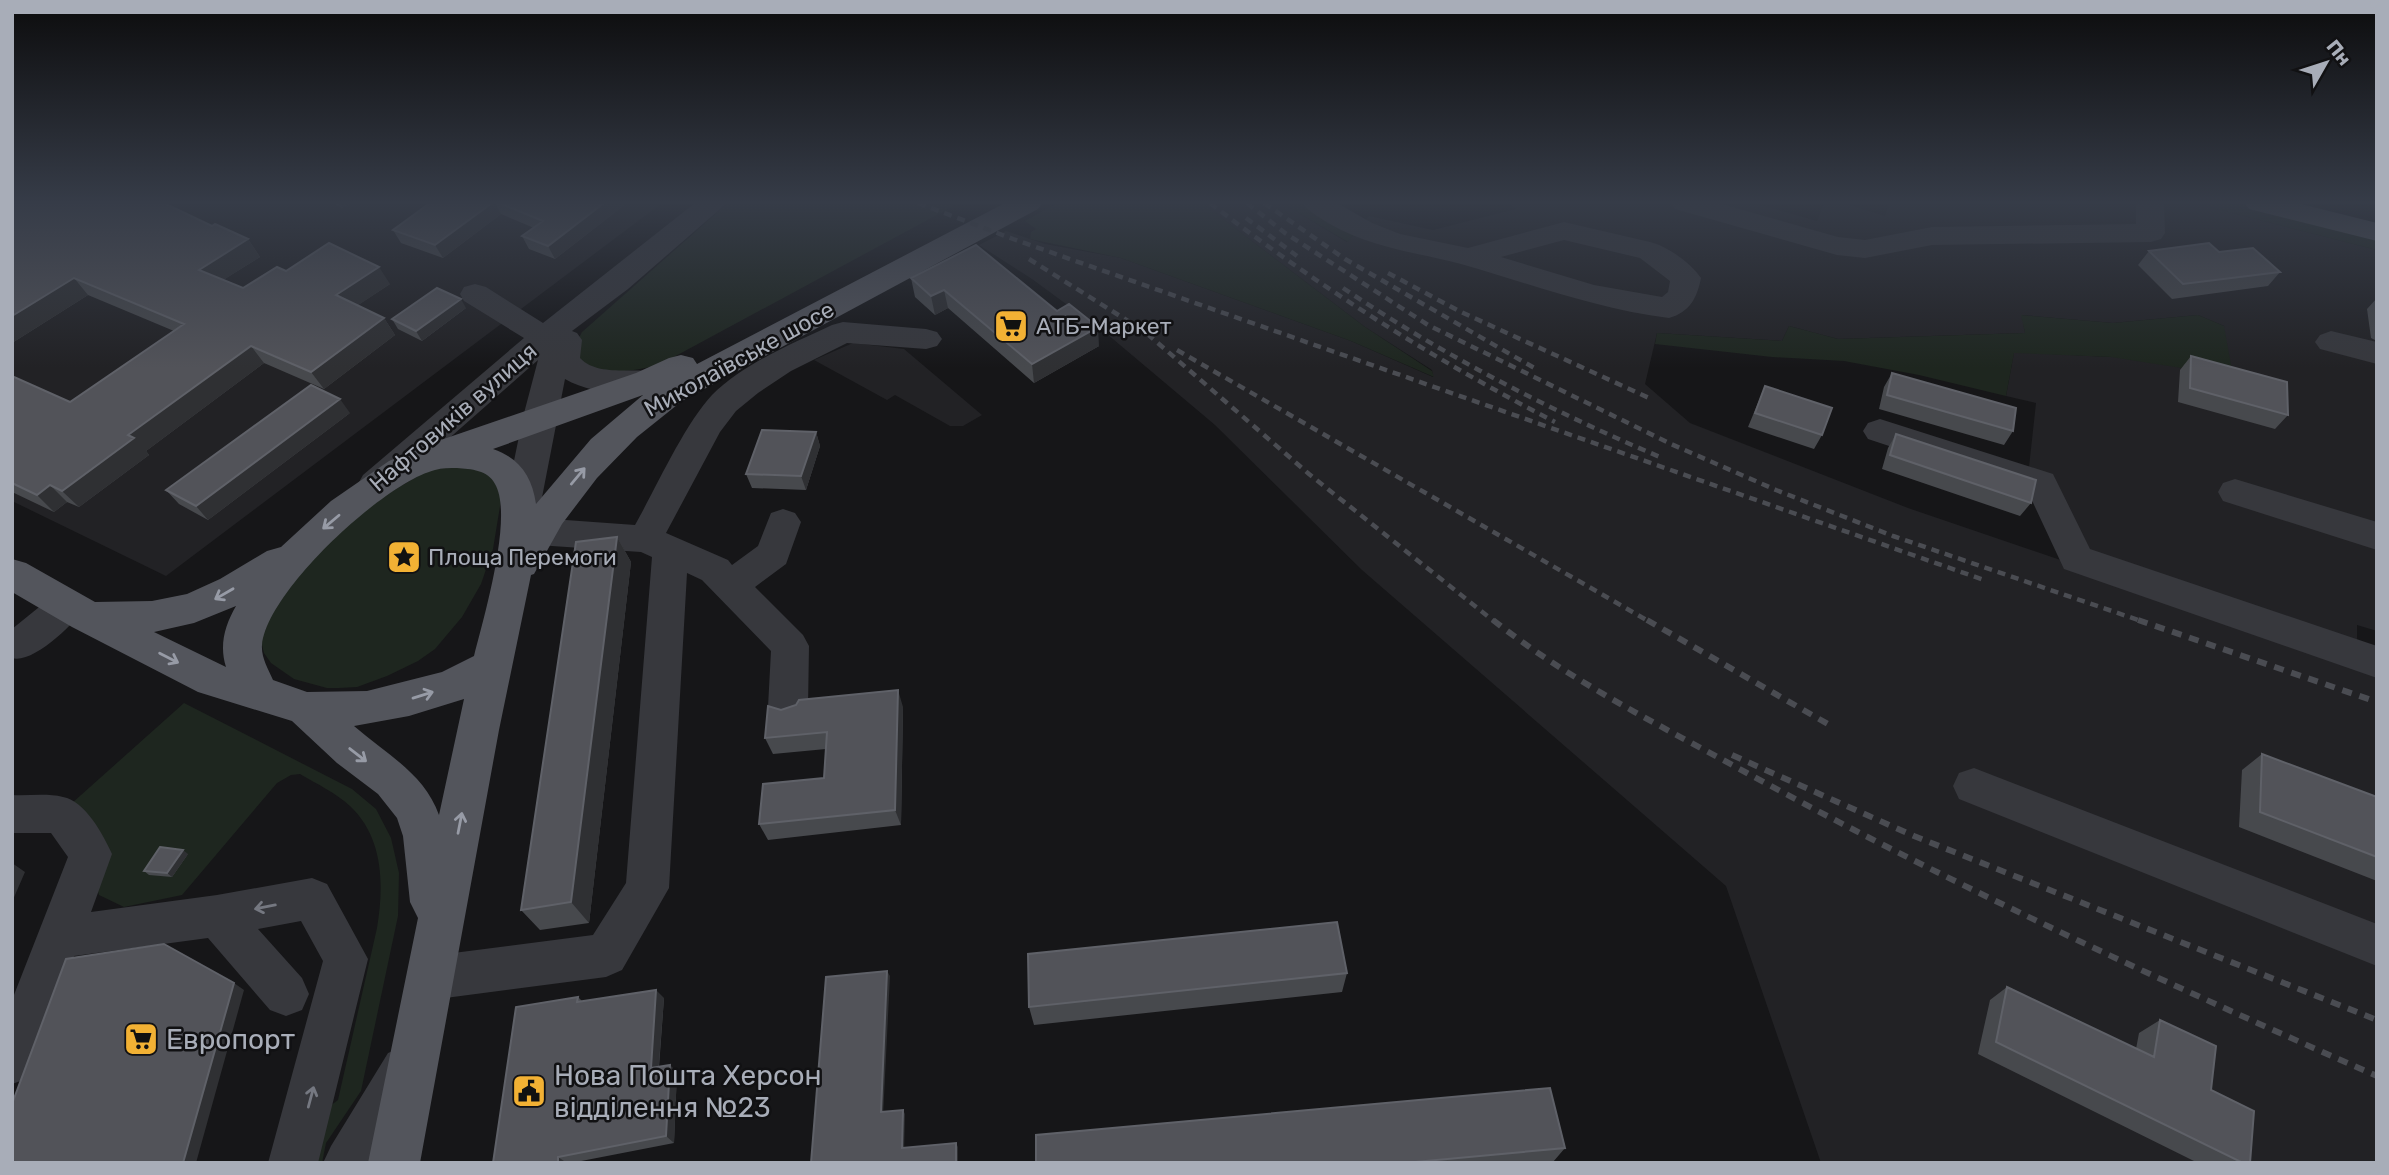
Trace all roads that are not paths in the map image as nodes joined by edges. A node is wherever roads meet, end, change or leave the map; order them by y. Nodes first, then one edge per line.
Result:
1 (646, 258) edge
2 (886, 258) edge
3 (925, 258) edge
4 (1471, 258) edge
5 (1659, 258) edge
6 (475, 295) dead end
7 (926, 339) dead end
8 (2331, 342) dead end
9 (556, 345) junction
10 (2377, 353) edge
11 (648, 381) junction
12 (540, 417) junction
13 (1880, 431) dead end
14 (423, 460) junction
15 (2235, 492) dead end
16 (359, 499) junction
17 (783, 523) dead end
18 (528, 527) junction
19 (2377, 536) edge
20 (657, 545) junction
21 (303, 546) junction
22 (12, 574) edge
23 (730, 586) junction
24 (76, 610) junction
25 (19, 645) dead end
26 (2377, 662) edge
27 (490, 667) junction
28 (259, 692) junction
29 (788, 707) edge
30 (307, 709) junction
31 (1974, 786) dead end
32 (12, 814) edge
33 (217, 916) junction
34 (61, 937) junction
35 (2377, 945) edge
36 (433, 958) junction
37 (286, 994) dead end
38 (415, 1055) junction
39 (12, 1061) edge
40 (293, 1163) edge
41 (348, 1163) edge
42 (394, 1163) edge

1 - 9 street
2 - 11 main road, Миколаївське шосе
18 -> 3 main road, Миколаївське шосе
4 - 5 street
6 - 9 street
7 - 20 street
8 - 10 street
9 - 11 street
9 - 12 street, Нафтовиків вулиця
9 - 16 street, Нафтовиків вулиця
11 - 12 main road, Миколаївське шосе
12 - 14 main road, Миколаївське шосе
12 - 18 street, Нафтовиків вулиця
13 - 26 street
14 - 16 main road
14 - 18 main road
15 - 19 street
16 -> 21 main road
17 - 23 street
18 - 20 street
18 - 27 main road, Миколаївське шосе
20 - 23 street
20 - 36 street
21 -> 24 main road
21 - 28 main road
22 - 24 main road
23 - 29 street
24 - 25 street
24 -> 28 main road
30 -> 27 main road
36 -> 27 main road
28 - 30 main road
30 -> 36 main road
31 - 35 street
32 - 34 street
33 - 34 street
33 - 37 street
40 -> 33 street
34 - 39 street
36 - 38 main road
38 - 41 street
38 - 42 main road

